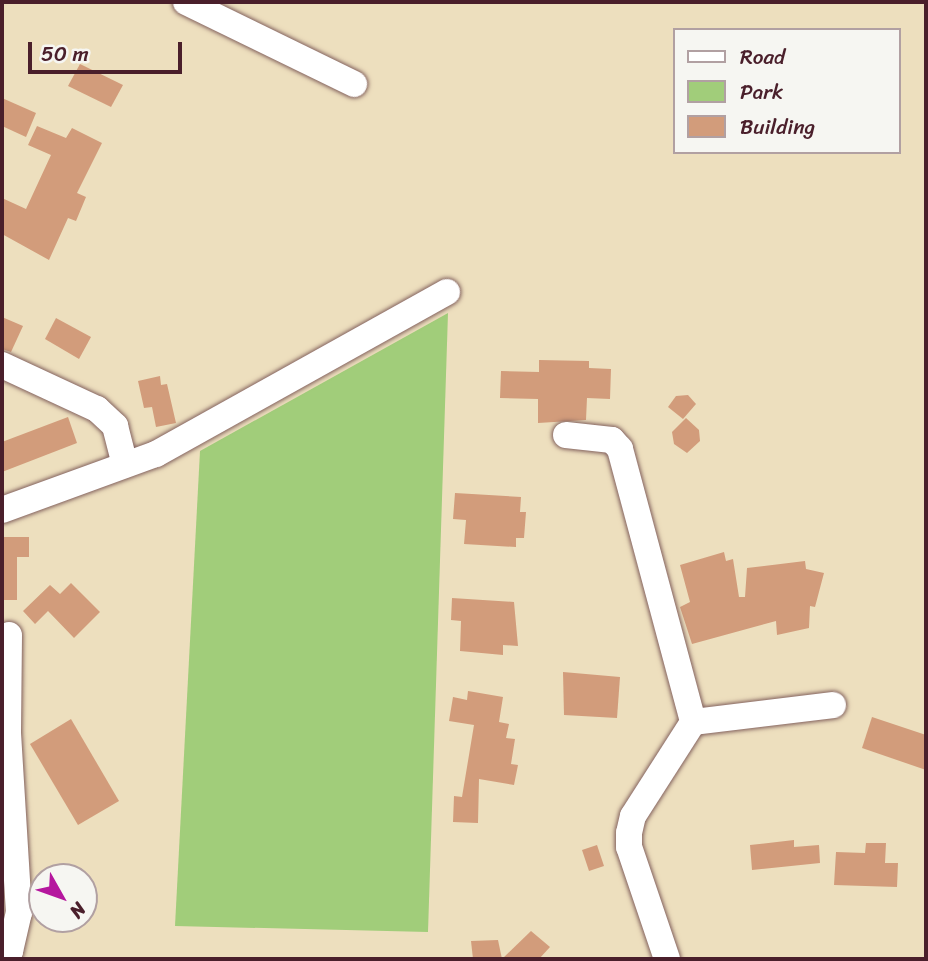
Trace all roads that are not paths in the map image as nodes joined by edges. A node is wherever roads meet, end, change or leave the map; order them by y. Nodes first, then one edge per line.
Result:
1 (186, 2) edge
2 (354, 85) dead end
3 (447, 292) dead end
4 (2, 365) edge
5 (566, 435) dead end
6 (125, 465) junction
7 (2, 510) edge
8 (9, 635) dead end
9 (833, 705) dead end
10 (693, 722) junction
11 (4, 959) edge
12 (667, 959) edge

1 - 2 street
3 - 6 street
4 - 6 street
5 - 10 street
6 - 7 street
8 - 11 street
9 - 10 street
10 - 12 street

